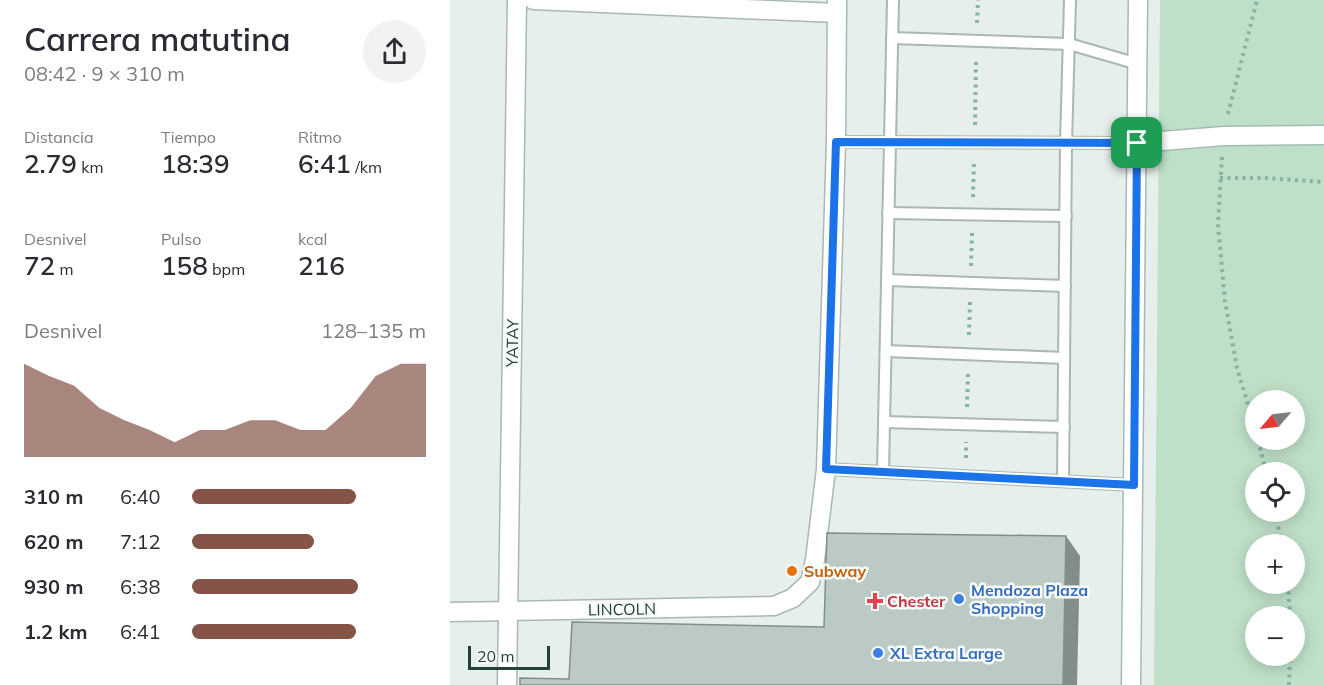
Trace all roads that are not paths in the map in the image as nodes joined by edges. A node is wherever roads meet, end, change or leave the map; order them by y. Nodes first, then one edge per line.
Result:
1 (517, 0) edge
2 (533, 0) edge
3 (893, 0) edge
4 (1070, 0) edge
5 (1138, 0) edge
6 (837, 6) edge
7 (892, 38) junction
8 (1069, 44) junction
9 (1138, 63) junction
10 (1324, 135) edge
11 (836, 142) junction
12 (889, 143) junction
13 (1066, 143) junction
14 (1137, 143) junction
15 (888, 213) junction
16 (1066, 216) junction
17 (886, 280) junction
18 (1065, 286) junction
19 (886, 351) junction
20 (1064, 358) junction
21 (884, 422) junction
22 (1064, 427) junction
23 (826, 469) junction
24 (883, 472) junction
25 (1063, 481) junction
26 (1134, 485) junction
27 (450, 612) edge
28 (509, 612) junction
29 (507, 685) edge
30 (1131, 685) edge

1 - 28 street, YATAY
2 - 6 street
3 - 7 lane
4 - 8 lane
5 - 9 street
6 - 11 street
7 - 8 lane
7 - 12 lane
8 - 9 lane
8 - 13 lane
9 - 14 street
10 - 14 street
11 - 12 lane
11 - 23 street
12 - 13 lane
12 - 15 lane
13 - 14 lane
13 - 16 lane
14 - 26 street
15 - 16 lane
15 - 17 lane
16 - 18 lane
17 - 18 lane
17 - 19 lane
18 - 20 lane
19 - 20 lane
19 - 21 lane
20 - 22 lane
21 - 22 lane
21 - 24 lane
22 - 25 lane
23 - 24 lane
23 - 28 street, LINCOLN
24 - 25 lane
25 - 26 lane
26 - 30 street
27 - 28 street, LINCOLN
28 - 29 street, YATAY

